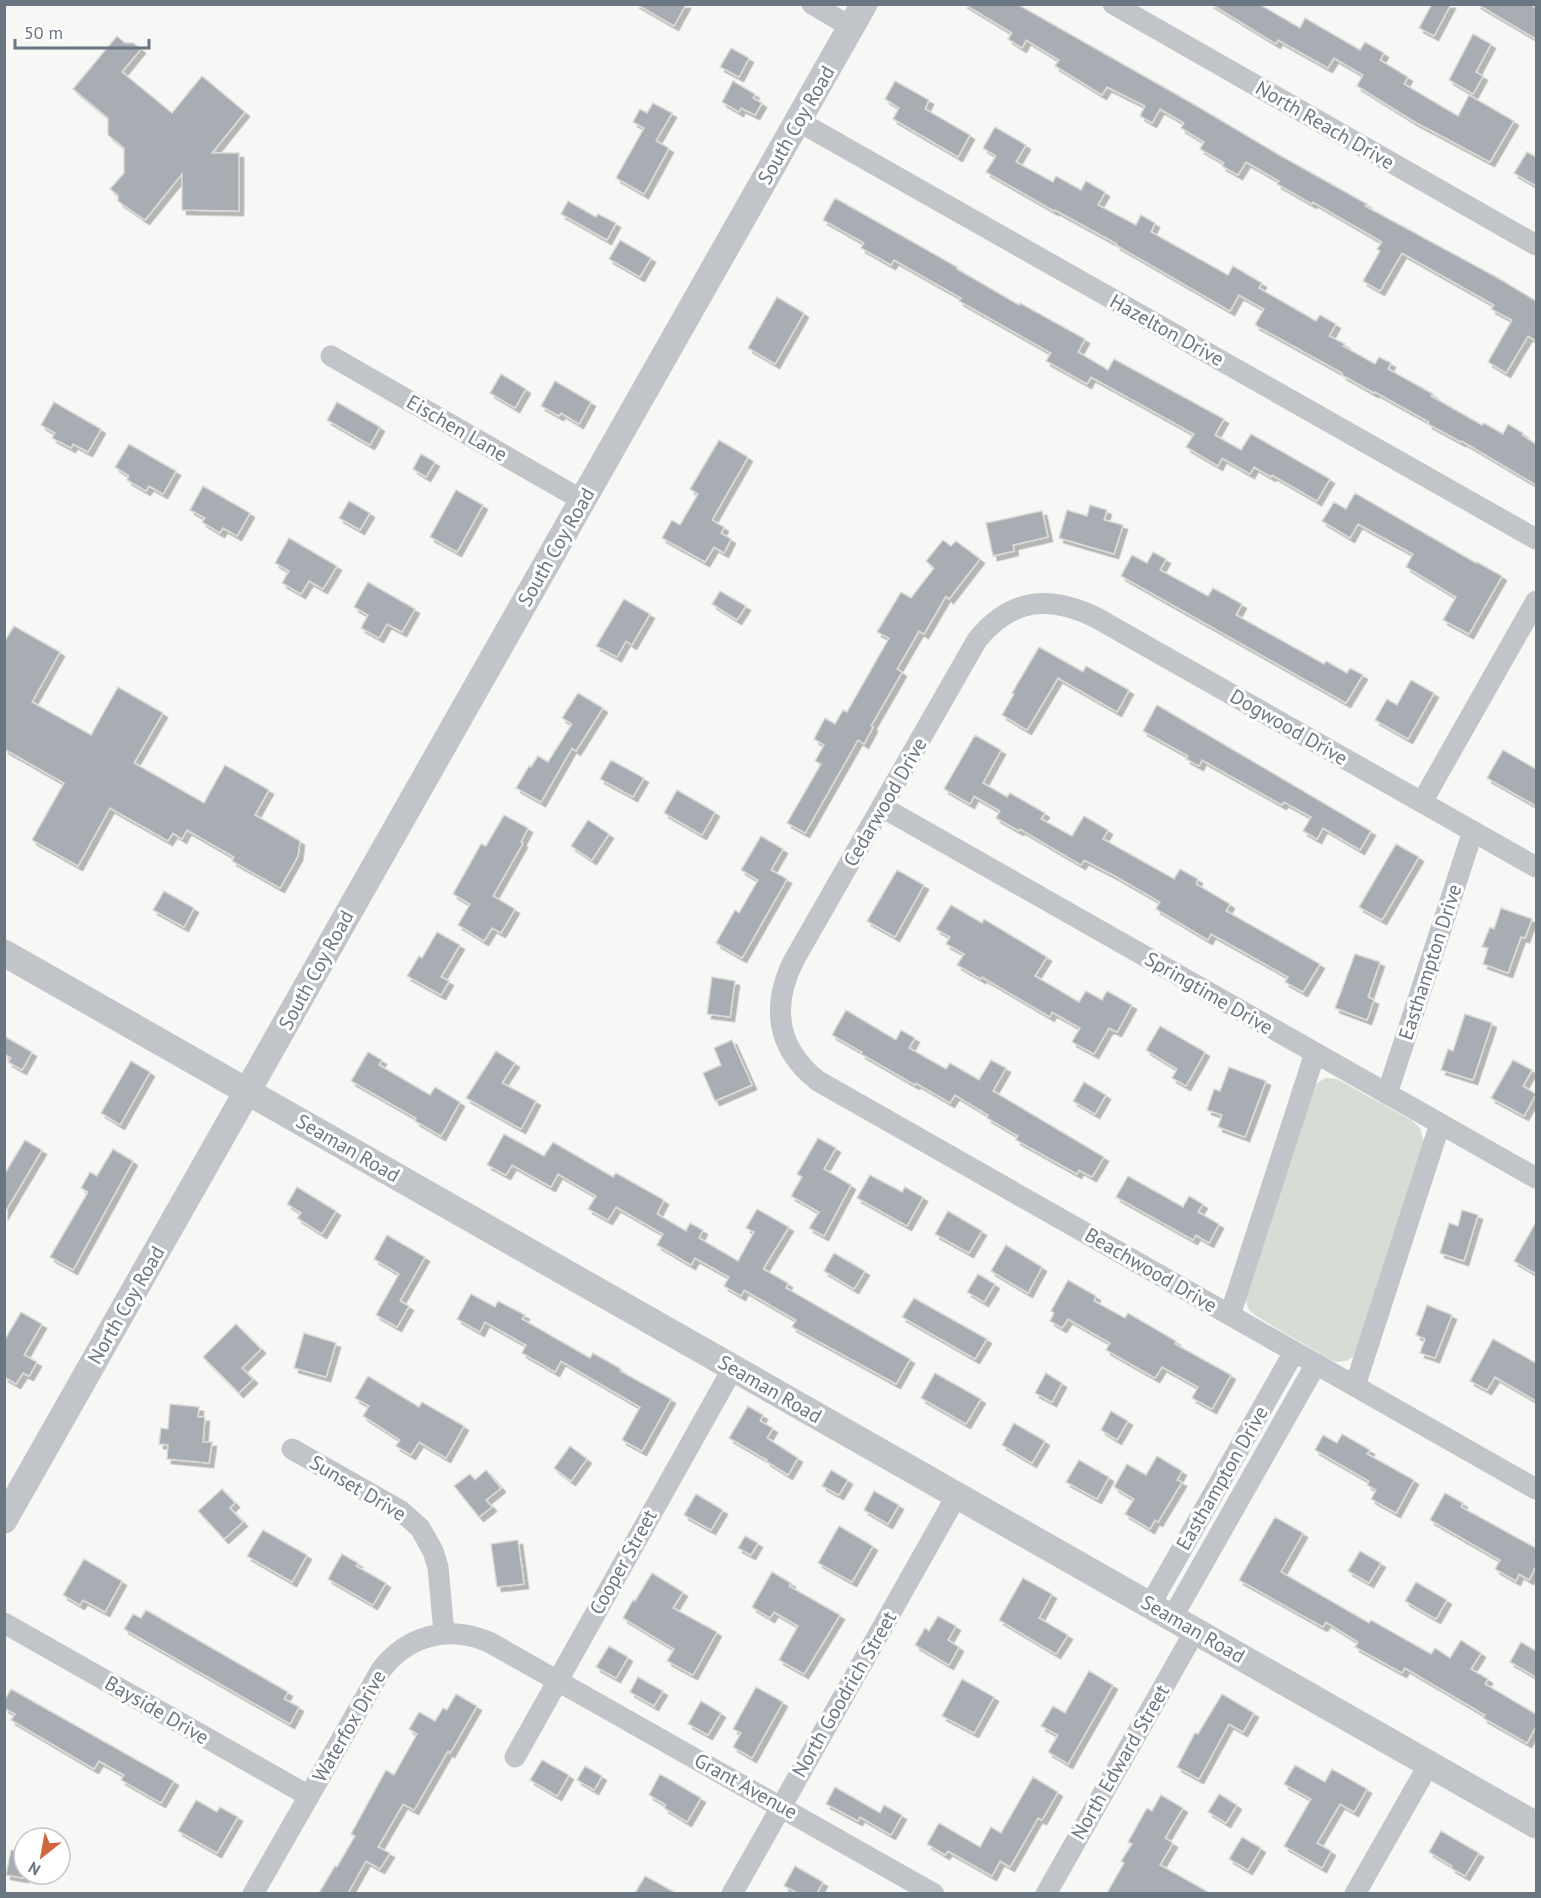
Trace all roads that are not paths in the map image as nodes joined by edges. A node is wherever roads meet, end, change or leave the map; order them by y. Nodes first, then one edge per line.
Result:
1 (812, 4) edge
2 (1113, 4) edge
3 (858, 16) edge
4 (798, 122) junction
5 (1536, 245) edge
6 (331, 356) dead end
7 (582, 500) junction
8 (1536, 539) edge
9 (1536, 601) edge
10 (1036, 603) joint
11 (1422, 802) junction
12 (882, 807) junction
13 (1473, 831) junction
14 (1536, 867) edge
15 (4, 953) edge
16 (783, 1032) joint
17 (1315, 1053) junction
18 (248, 1091) junction
19 (1388, 1094) junction
20 (1440, 1124) junction
21 (1536, 1178) edge
22 (1230, 1315) junction
23 (1294, 1352) junction
24 (1316, 1364) junction
25 (733, 1368) junction
26 (1355, 1386) junction
27 (292, 1449) dead end
28 (1536, 1489) edge
29 (957, 1495) junction
30 (4, 1520) edge
31 (1172, 1618) junction
32 (4, 1623) edge
33 (444, 1633) junction
34 (557, 1680) junction
35 (515, 1757) dead end
36 (1429, 1764) junction
37 (309, 1796) junction
38 (781, 1806) junction
39 (1536, 1825) edge
40 (253, 1893) edge
41 (732, 1893) edge
42 (934, 1893) edge
43 (1046, 1893) edge
44 (1356, 1893) edge

1 - 3 street
2 - 5 street, North Reach Drive
3 - 4 street, South Coy Road
4 - 7 street, South Coy Road
4 - 8 street, Hazelton Drive
6 - 7 street, Eischen Lane
7 - 18 street, South Coy Road
9 - 11 street
10 - 11 street, Dogwood Drive
10 - 12 street, Cedarwood Drive
11 - 13 street, Dogwood Drive
12 - 16 street, Cedarwood Drive
12 - 17 street, Springtime Drive
13 - 14 street, Dogwood Drive
13 - 19 street, Easthampton Drive
15 - 18 street, Seaman Road
16 - 22 street, Beachwood Drive
17 - 19 street, Springtime Drive
17 - 22 street
18 - 25 street, Seaman Road
18 - 30 street, North Coy Road
19 - 20 street, Springtime Drive
20 - 21 street, Springtime Drive
20 - 26 street
22 - 23 street, Beachwood Drive
23 - 24 street, Beachwood Drive
23 - 31 street, Easthampton Drive
24 - 26 street, Beachwood Drive
24 - 31 street, Easthampton Drive
25 - 29 street, Seaman Road
25 - 34 street, Cooper Street
26 - 28 street, Beachwood Drive
27 - 33 street, Sunset Drive
29 - 31 street, Seaman Road
29 - 38 street, North Goodrich Street
31 - 36 street, Seaman Road
31 - 43 street, North Edward Street
32 - 37 street, Bayside Drive
33 - 34 street, Waterfox Drive
33 - 37 street, Waterfox Drive
34 - 35 street, Cooper Street
34 - 38 street, Grant Avenue
36 - 39 street, Seaman Road
36 - 44 street
37 - 40 street, Waterfox Drive
38 - 41 street, North Goodrich Street
38 - 42 street, Grant Avenue

